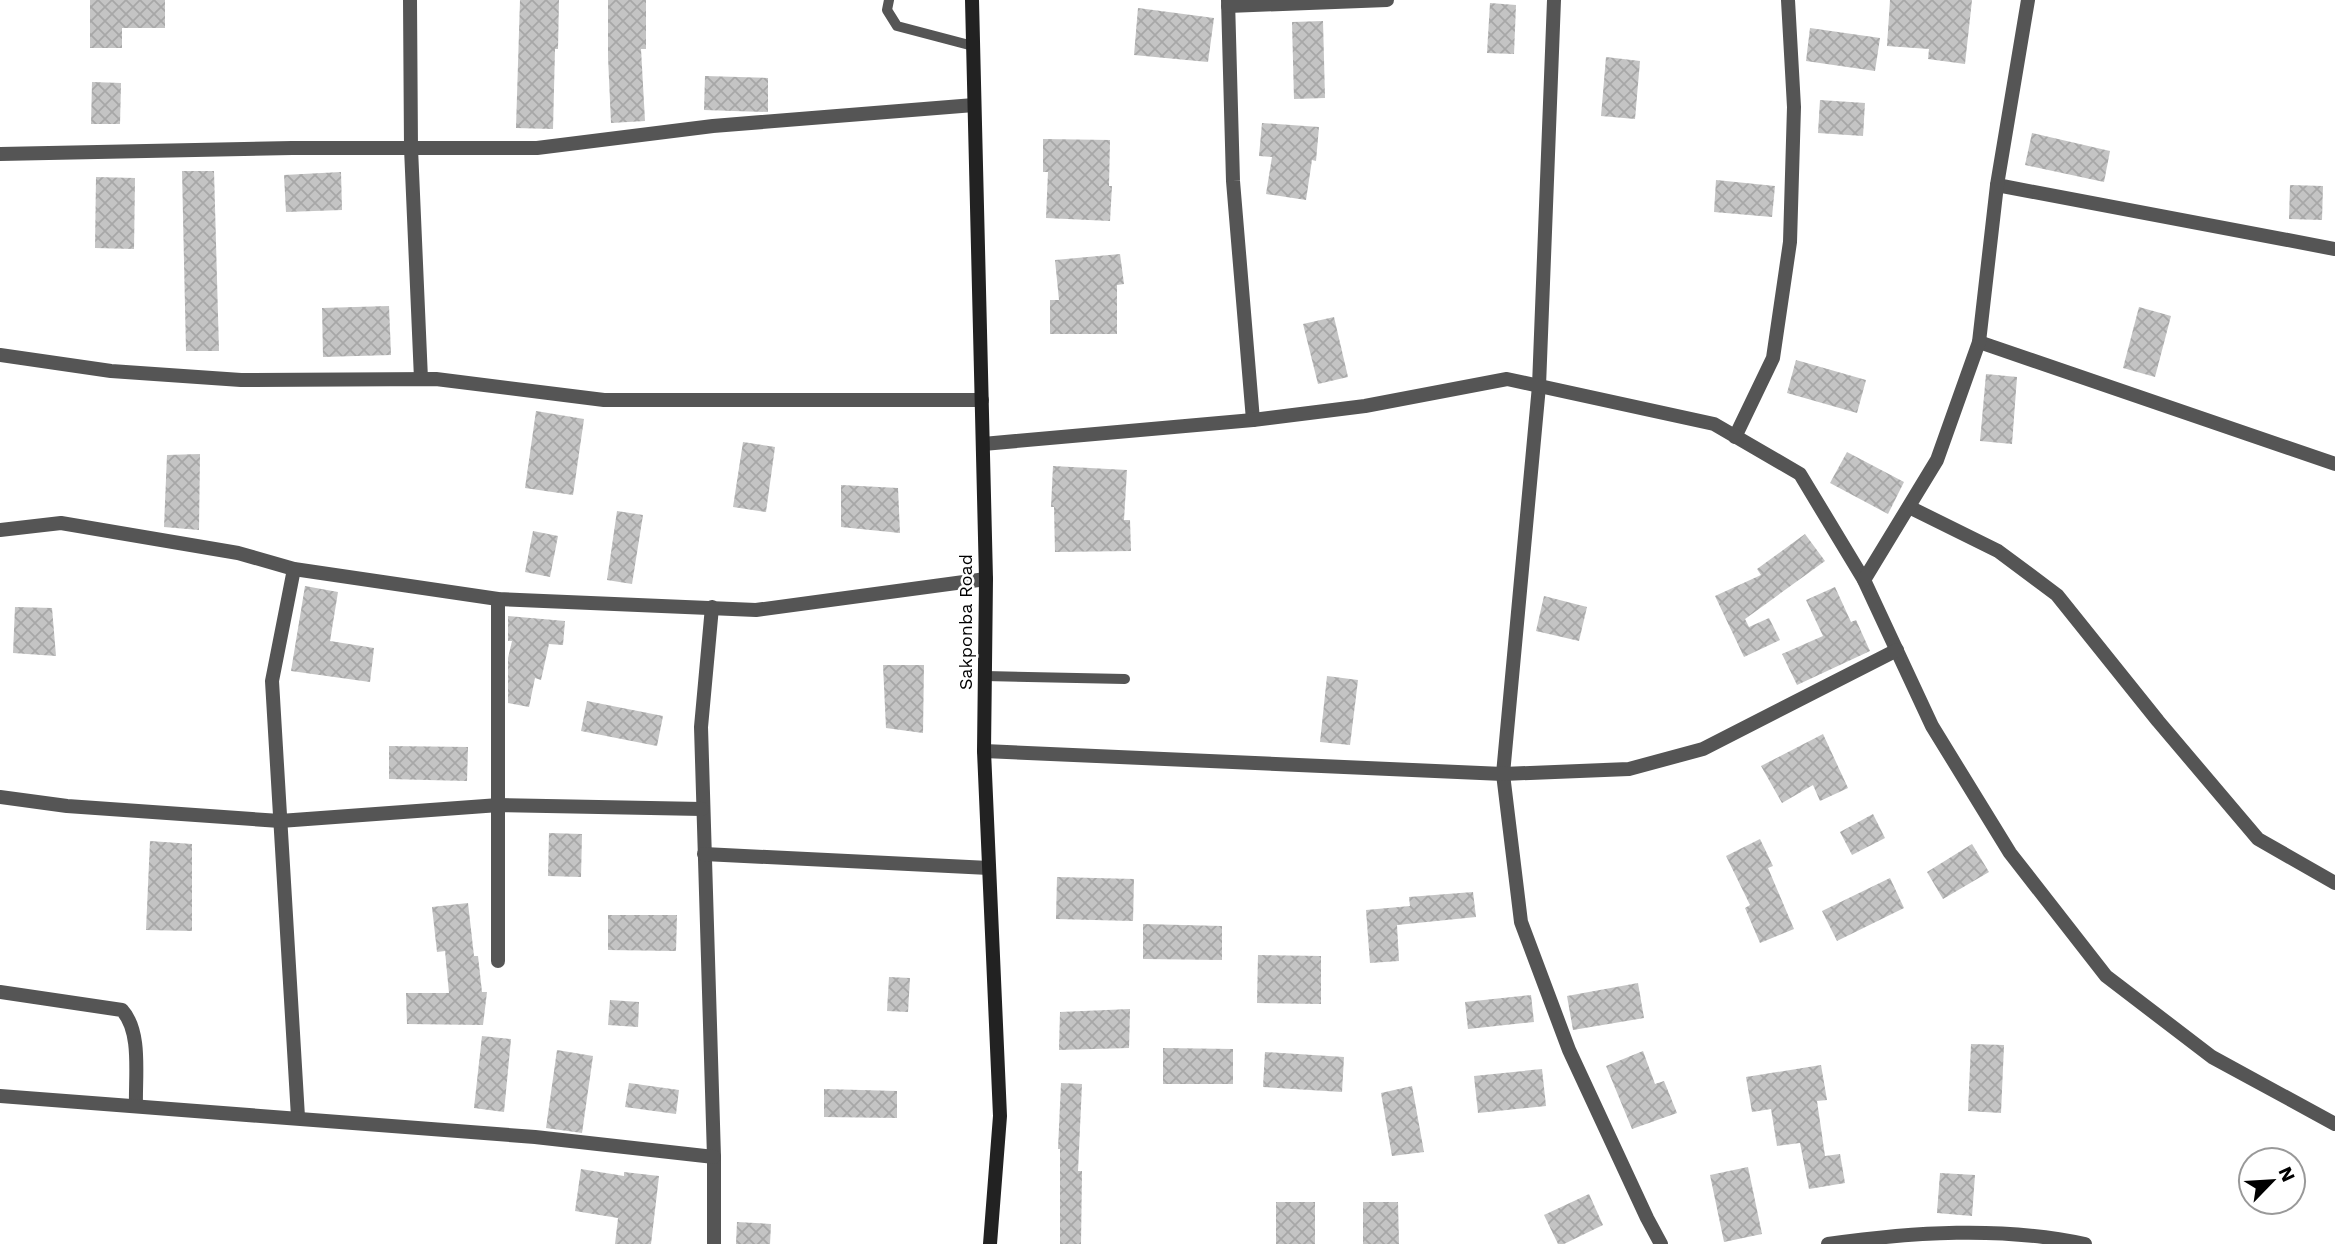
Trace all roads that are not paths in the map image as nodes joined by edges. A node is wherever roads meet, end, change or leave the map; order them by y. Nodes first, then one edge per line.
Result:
1 (410, 0) edge
2 (889, 0) edge
3 (972, 0) edge
4 (1387, 0) edge
5 (1554, 0) edge
6 (1788, 0) edge
7 (2028, 0) edge
8 (1228, 3) edge
9 (973, 46) junction
10 (974, 105) junction
11 (411, 148) junction
12 (0, 154) edge
13 (1997, 185) junction
14 (2335, 249) edge
15 (1979, 342) junction
16 (0, 355) edge
17 (421, 379) junction
18 (1539, 386) junction
19 (982, 400) junction
20 (1253, 421) junction
21 (1735, 437) junction
22 (983, 444) junction
23 (2335, 464) edge
24 (1909, 507) junction
25 (0, 530) edge
26 (294, 569) junction
27 (986, 579) junction
28 (1864, 580) junction
29 (498, 600) junction
30 (712, 607) junction
31 (1897, 650) junction
32 (985, 676) junction
33 (1125, 678) dead end
34 (984, 751) junction
35 (1503, 774) junction
36 (0, 797) edge
37 (499, 805) junction
38 (702, 810) junction
39 (281, 821) junction
40 (704, 855) junction
41 (989, 869) junction
42 (2335, 883) edge
43 (498, 961) dead end
44 (0, 992) edge
45 (0, 1096) edge
46 (136, 1106) junction
47 (298, 1117) junction
48 (2335, 1124) edge
49 (714, 1157) junction
50 (1948, 1238) edge
51 (714, 1244) edge
52 (990, 1244) edge
53 (1661, 1244) edge
54 (1828, 1244) edge
55 (2085, 1244) edge

1 - 11 street
2 - 9 lane
3 - 9 main road, Sakponba Road
4 - 8 street
5 - 18 street
6 - 21 street
7 - 13 street
8 - 20 street
9 - 10 main road, Sakponba Road
10 - 11 street
10 - 19 main road, Sakponba Road
11 - 12 street
11 - 17 street
13 - 14 street
13 - 15 street
15 - 23 street
15 - 24 street
16 - 17 street
17 - 19 street
18 - 20 street
18 - 21 street
18 - 35 street
19 - 22 main road, Sakponba Road
20 - 22 street
21 - 28 street
22 - 27 main road, Sakponba Road
24 - 28 street
24 - 42 street
25 - 26 street
26 - 29 street
26 - 39 street
27 - 30 street
27 - 32 main road, Sakponba Road
28 - 31 street
29 - 30 street
29 - 37 street
30 - 38 street
31 - 35 street
31 - 48 street
32 - 33 lane
32 - 34 main road, Sakponba Road
34 - 35 street
34 - 41 main road, Sakponba Road
35 - 53 street
36 - 39 street
37 - 38 street
37 - 39 street
37 - 43 street
38 - 40 street
39 - 47 street
40 - 41 street
40 - 49 street
41 - 52 main road, Sakponba Road
44 - 46 street
45 - 46 street
46 - 47 street
47 - 49 street
49 - 51 street
50 - 54 street
50 - 55 street

